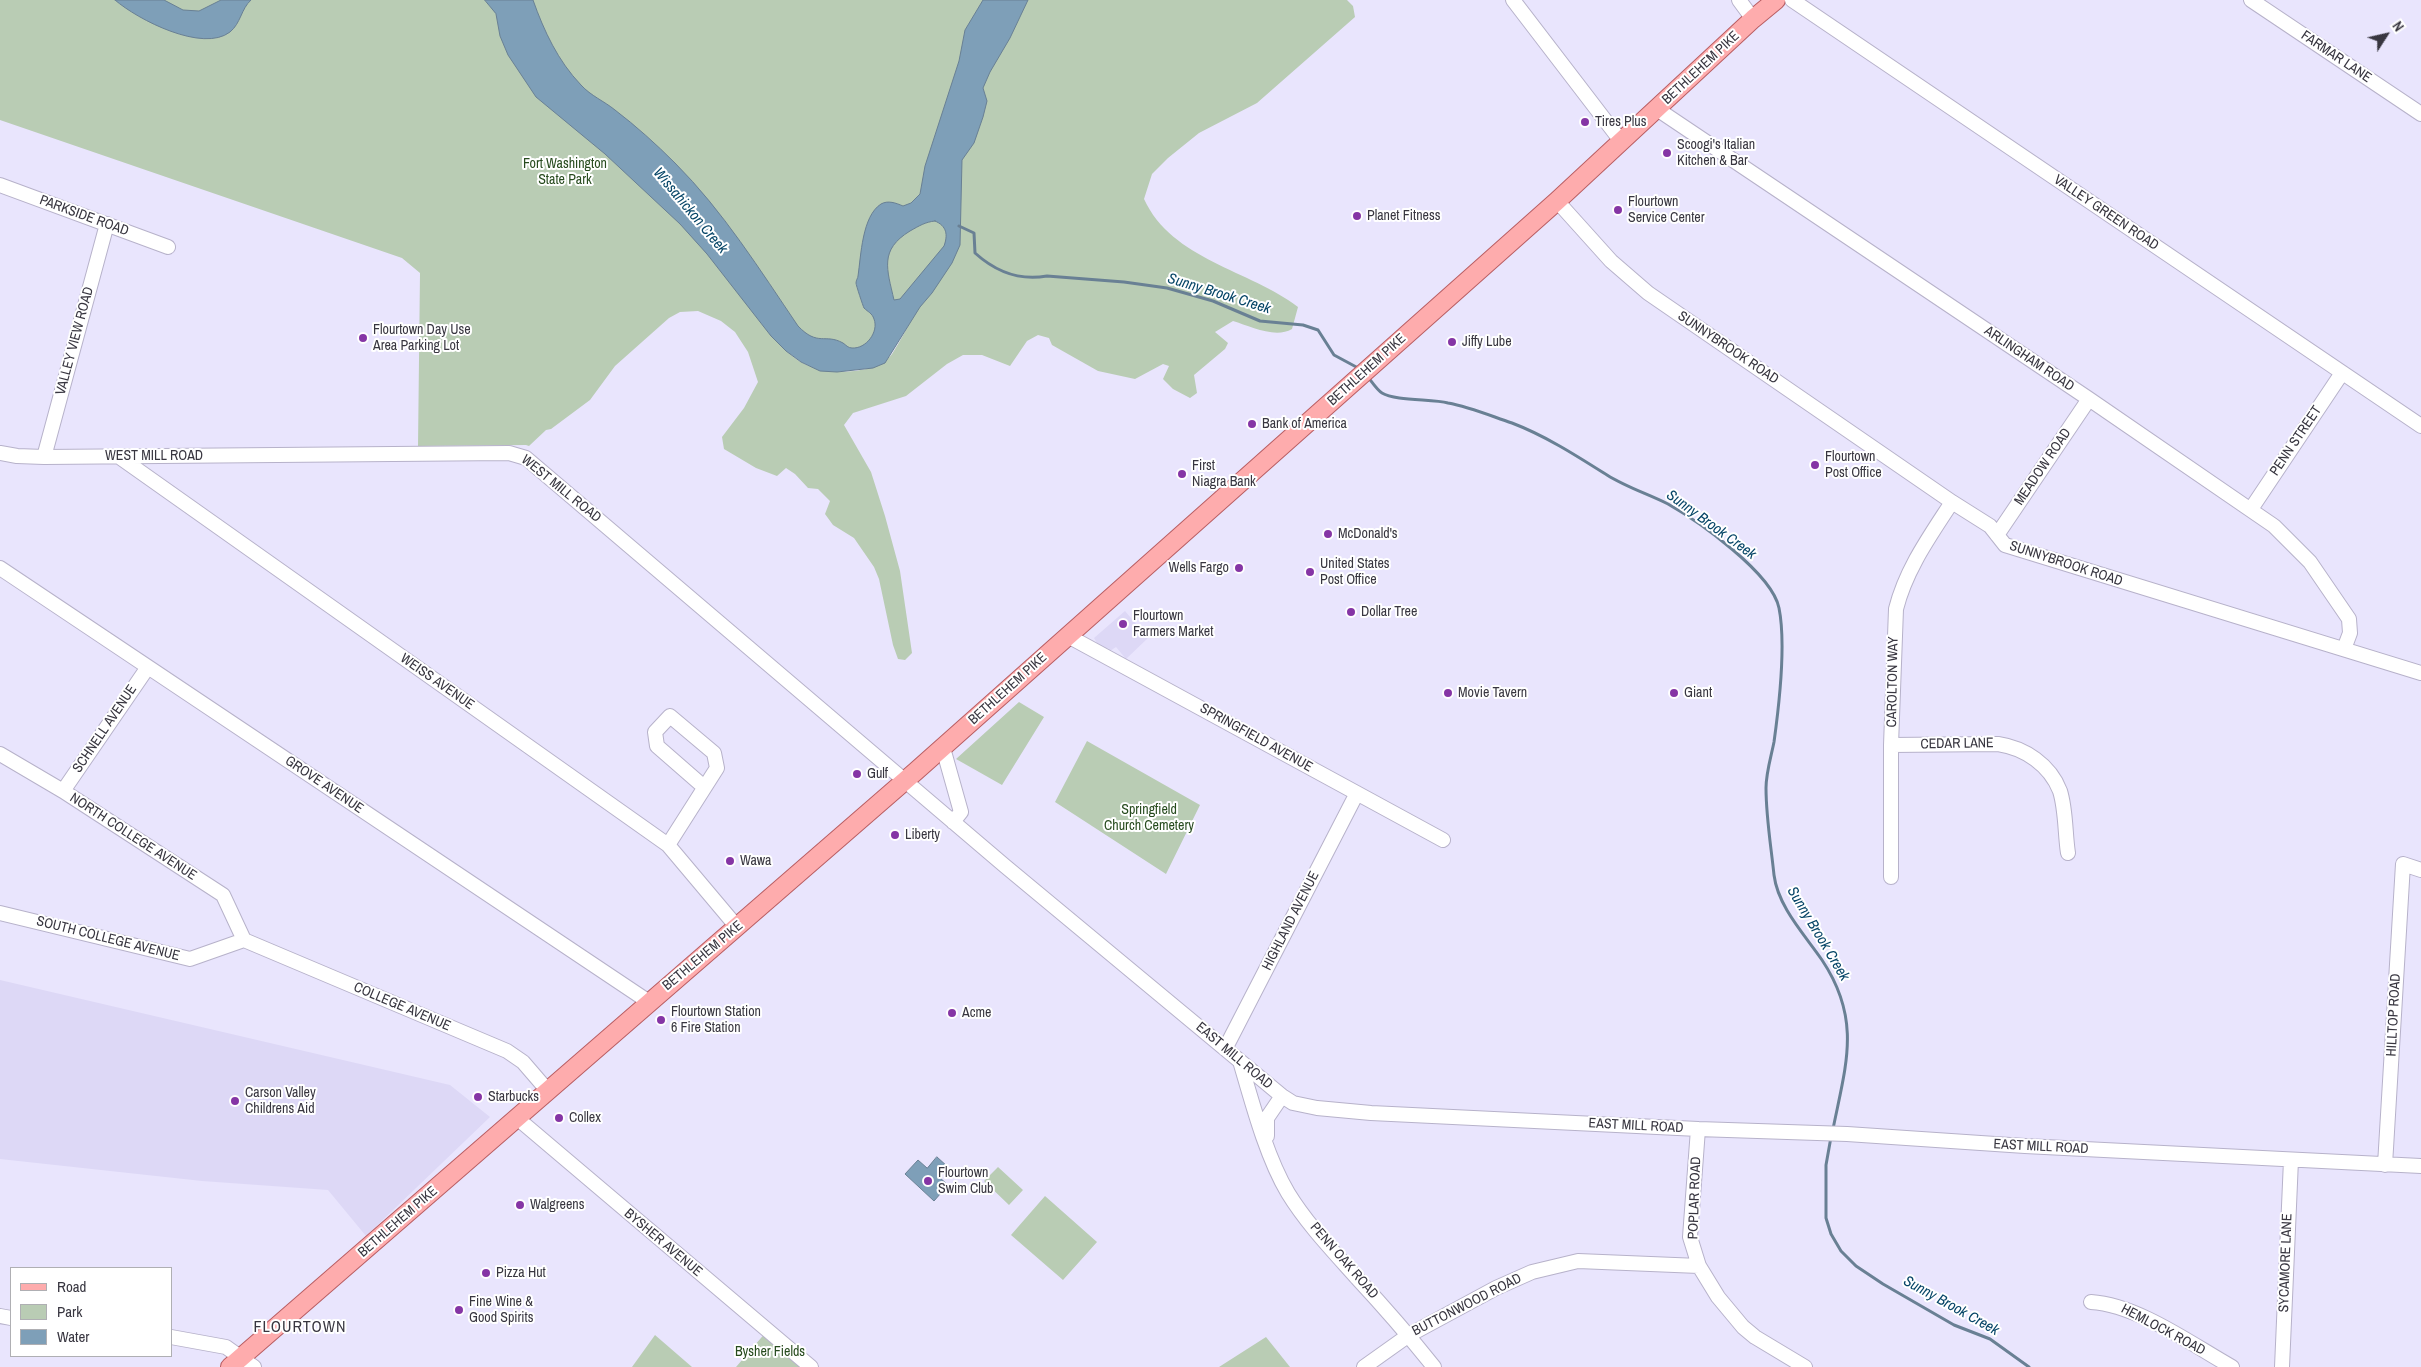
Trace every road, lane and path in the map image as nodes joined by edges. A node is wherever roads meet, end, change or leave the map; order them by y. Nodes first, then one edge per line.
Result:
1 (1513, 0) edge
2 (1739, 0) edge
3 (1776, 0) edge
4 (1792, 0) edge
5 (2251, 0) edge
6 (1753, 19) junction
7 (2418, 107) edge
8 (1658, 109) junction
9 (1622, 141) junction
10 (0, 185) edge
11 (1557, 201) junction
12 (107, 224) junction
13 (168, 247) dead end
14 (2342, 373) junction
15 (2089, 399) junction
16 (2421, 426) edge
17 (0, 453) edge
18 (118, 456) junction
19 (44, 457) junction
20 (1952, 502) junction
21 (2251, 509) junction
22 (1996, 535) junction
23 (0, 568) edge
24 (1068, 636) junction
25 (2344, 649) junction
26 (148, 667) junction
27 (2421, 673) edge
28 (1891, 745) junction
29 (943, 748) junction
30 (0, 754) edge
31 (906, 781) junction
32 (704, 787) junction
33 (63, 791) junction
34 (1357, 793) junction
35 (953, 822) junction
36 (1443, 840) dead end
37 (668, 845) junction
38 (2068, 853) dead end
39 (2421, 870) edge
40 (1892, 877) dead end
41 (0, 913) edge
42 (737, 927) junction
43 (244, 940) junction
44 (649, 1002) junction
45 (1225, 1049) junction
46 (1240, 1061) junction
47 (548, 1091) junction
48 (1282, 1096) junction
49 (517, 1118) junction
50 (1698, 1129) junction
51 (1268, 1146) junction
52 (2291, 1160) junction
53 (2386, 1165) junction
54 (2421, 1166) edge
55 (1699, 1266) junction
56 (2092, 1302) dead end
57 (1409, 1335) junction
58 (172, 1337) edge
59 (242, 1364) edge
60 (811, 1367) edge
61 (1364, 1367) edge
62 (1434, 1367) edge
63 (1806, 1367) edge
64 (2232, 1367) edge
65 (2282, 1367) edge

1 - 9 street
2 - 6 street
3 - 6 main road, BETHLEHEM PIKE
4 - 14 street, VALLEY GREEN ROAD
5 - 7 street, FARMAR LANE
6 - 8 main road, BETHLEHEM PIKE
8 - 9 main road, BETHLEHEM PIKE
8 - 15 street, ARLINGHAM ROAD
9 - 11 main road, BETHLEHEM PIKE
10 - 12 street, PARKSIDE ROAD
11 - 20 street, SUNNYBROOK ROAD
11 - 24 main road, BETHLEHEM PIKE
12 - 13 street, PARKSIDE ROAD
12 - 19 street, VALLEY VIEW ROAD
14 - 16 street, VALLEY GREEN ROAD
14 - 21 street, PENN STREET
15 - 21 street, ARLINGHAM ROAD
15 - 22 street, MEADOW ROAD
17 - 19 street, WEST MILL ROAD
18 - 19 street, WEST MILL ROAD
18 - 31 street, WEST MILL ROAD
18 - 37 street, WEISS AVENUE
20 - 22 street, SUNNYBROOK ROAD
20 - 28 street, CAROLTON WAY
21 - 25 street, ARLINGHAM ROAD
22 - 25 street, SUNNYBROOK ROAD
23 - 26 street, GROVE AVENUE
24 - 29 main road, BETHLEHEM PIKE
24 - 34 street, SPRINGFIELD AVENUE
25 - 27 street, SUNNYBROOK ROAD
26 - 33 street, SCHNELL AVENUE
26 - 44 street, GROVE AVENUE
28 - 38 street, CEDAR LANE
28 - 40 street, CAROLTON WAY
29 - 31 main road, BETHLEHEM PIKE
29 - 35 street
30 - 33 street, NORTH COLLEGE AVENUE
31 - 35 street, WEST MILL ROAD
31 - 42 main road, BETHLEHEM PIKE
32 - 32 street
32 - 37 street
33 - 43 street, NORTH COLLEGE AVENUE
34 - 36 street, SPRINGFIELD AVENUE
34 - 45 street, HIGHLAND AVENUE
35 - 45 street, EAST MILL ROAD
37 - 42 street, WEISS AVENUE
39 - 53 street, HILLTOP ROAD
41 - 43 street, SOUTH COLLEGE AVENUE
42 - 44 main road, BETHLEHEM PIKE
43 - 47 street, COLLEGE AVENUE
44 - 47 main road, BETHLEHEM PIKE
45 - 46 street, EAST MILL ROAD
46 - 48 street, EAST MILL ROAD
46 - 51 street, PENN OAK ROAD
47 - 49 main road, BETHLEHEM PIKE
48 - 50 street, EAST MILL ROAD
48 - 51 street, PENN OAK ROAD
49 - 59 main road, BETHLEHEM PIKE
49 - 60 street, BYSHER AVENUE
50 - 52 street, EAST MILL ROAD
50 - 55 street, POPLAR ROAD
51 - 57 street, PENN OAK ROAD
52 - 53 street, EAST MILL ROAD
52 - 65 street, SYCAMORE LANE
53 - 54 street, EAST MILL ROAD
55 - 57 street, BUTTONWOOD ROAD
55 - 63 street, POPLAR ROAD
56 - 64 street, HEMLOCK ROAD
57 - 61 street, BUTTONWOOD ROAD
57 - 62 street, PENN OAK ROAD
58 - 59 street

